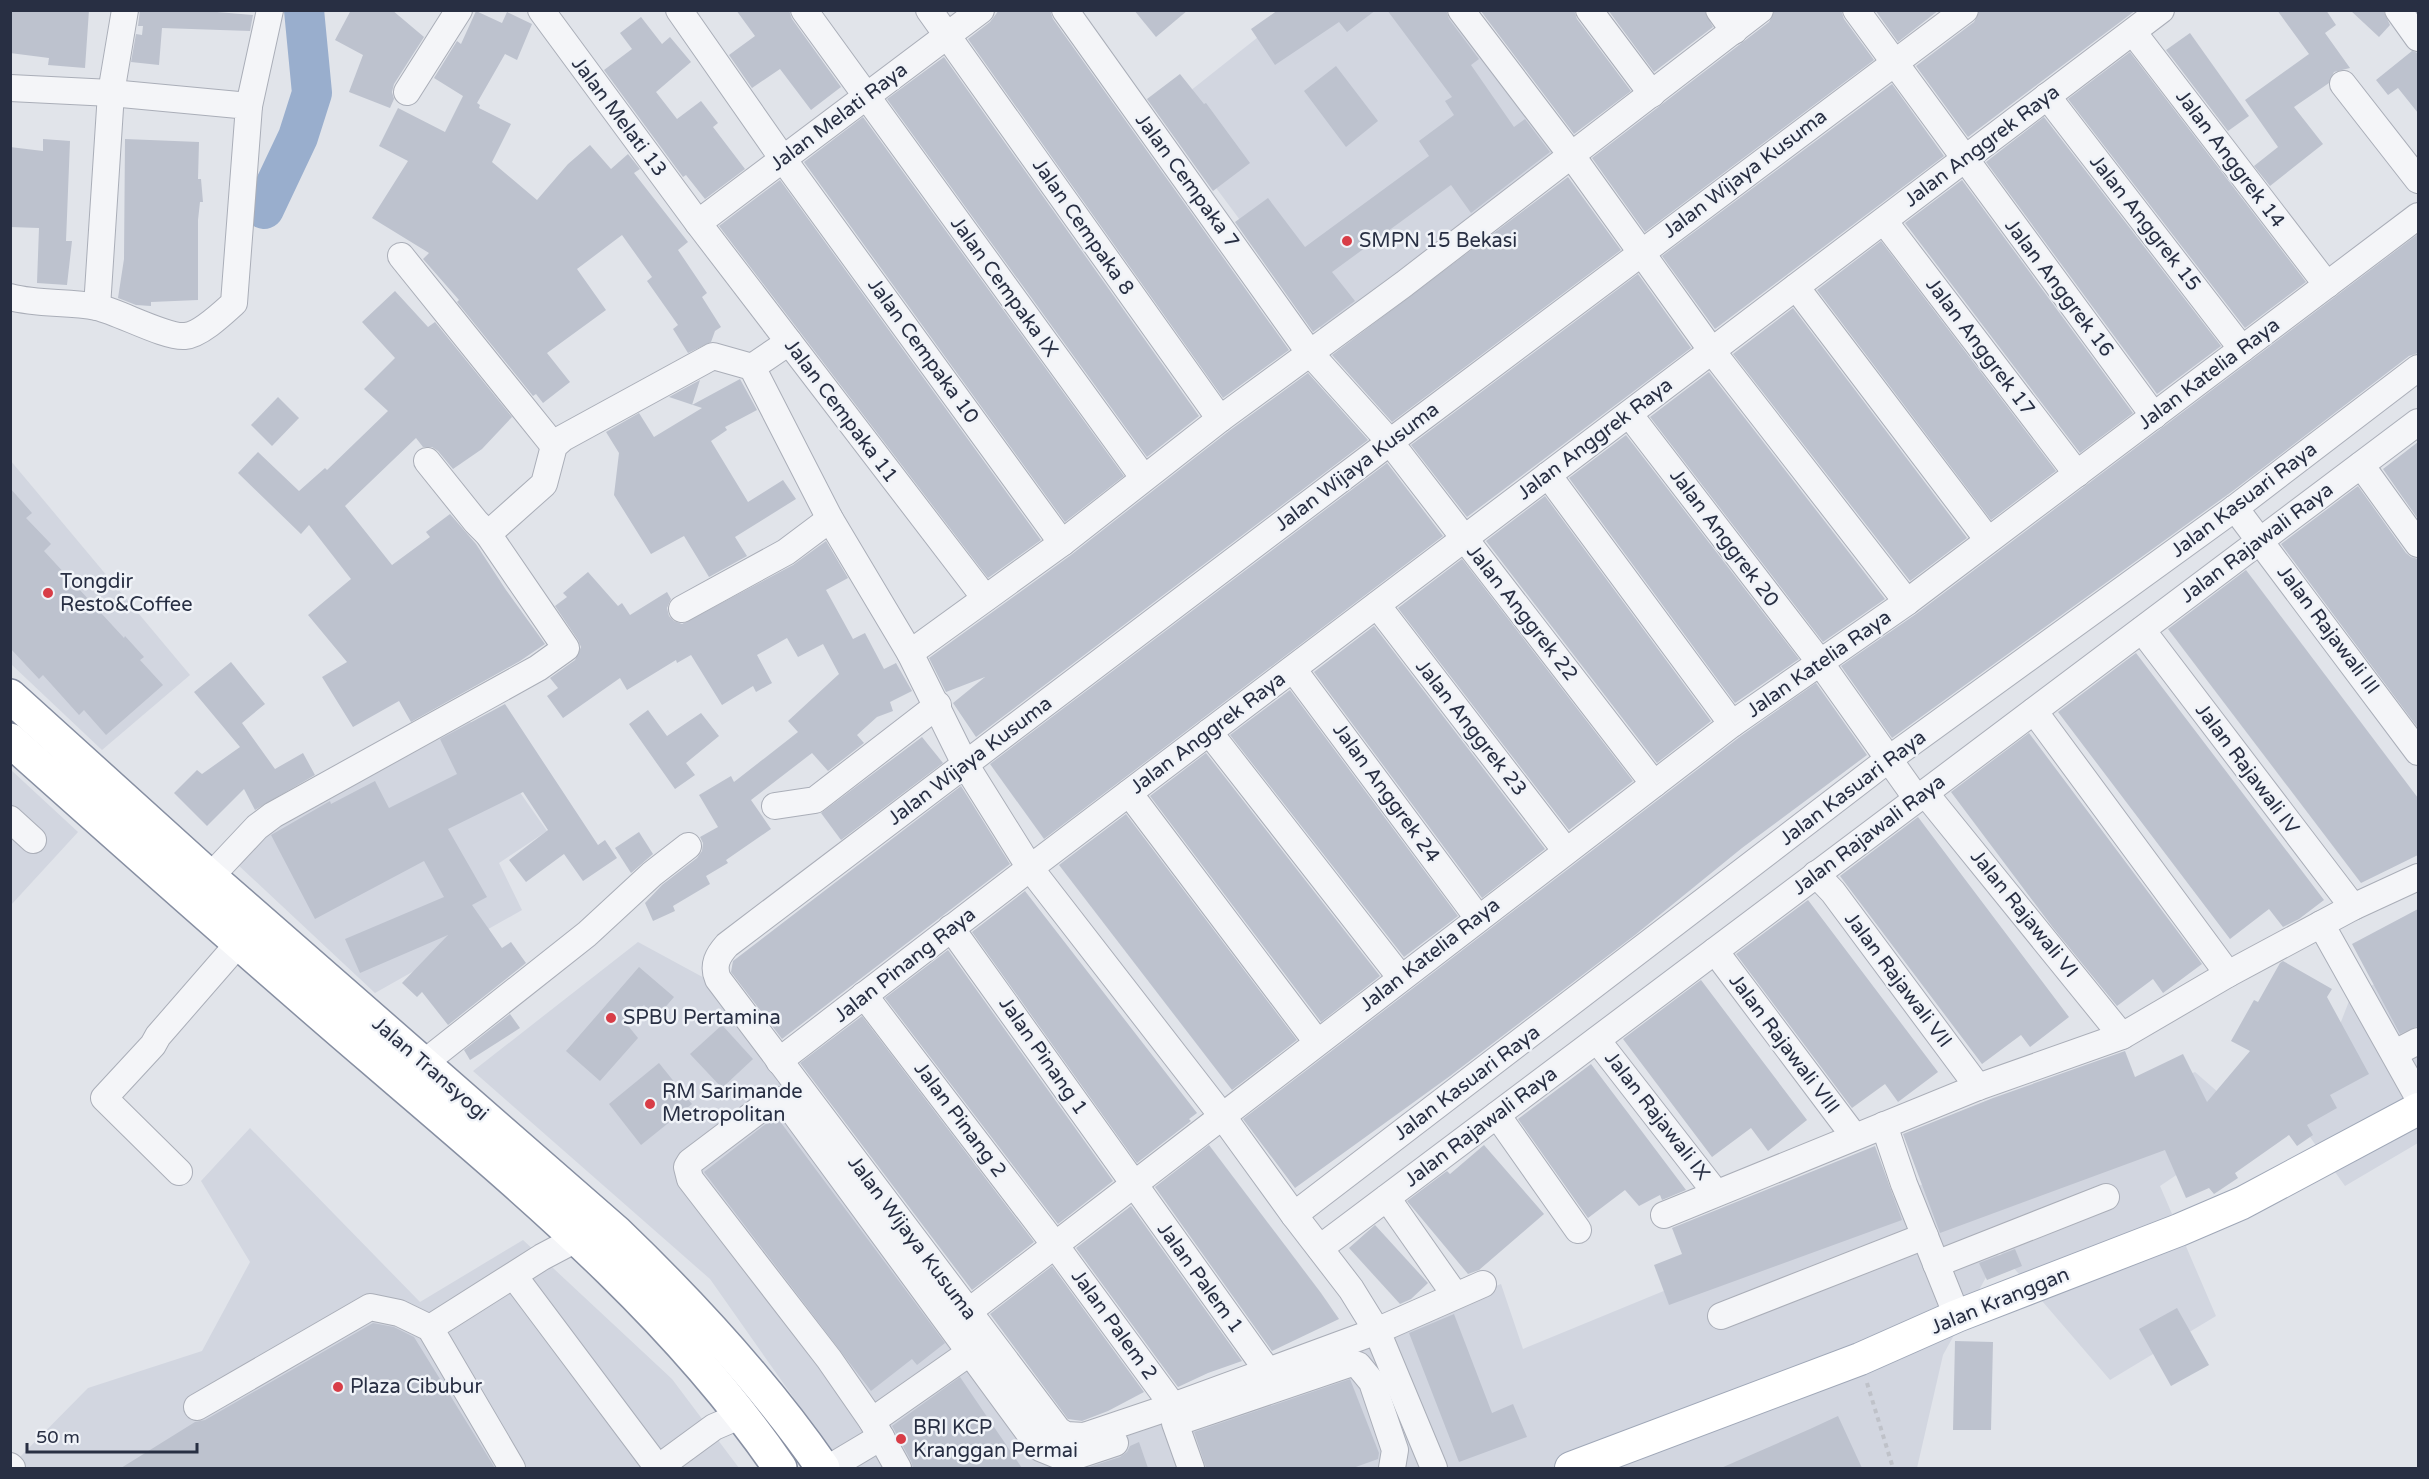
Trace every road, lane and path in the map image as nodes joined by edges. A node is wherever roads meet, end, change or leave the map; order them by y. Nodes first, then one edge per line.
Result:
1 (124, 10) edge
2 (270, 10) edge
3 (459, 10) edge
4 (541, 10) edge
5 (679, 10) edge
6 (804, 10) edge
7 (929, 10) edge
8 (981, 10) edge
9 (1065, 10) edge
10 (1461, 10) edge
11 (1589, 10) edge
12 (1719, 10) edge
13 (1761, 10) edge
14 (1856, 10) edge
15 (1965, 10) edge
16 (2161, 10) edge
17 (2397, 10) edge
18 (1734, 31) junction
19 (2133, 32) junction
20 (947, 36) junction
21 (2418, 38) edge
22 (1895, 61) junction
23 (2343, 84) dead end
24 (10, 88) edge
25 (407, 92) dead end
26 (111, 93) junction
27 (1652, 94) junction
28 (2047, 96) junction
29 (866, 97) junction
30 (249, 106) junction
31 (1572, 156) junction
32 (783, 159) junction
33 (1964, 159) junction
34 (2418, 180) edge
35 (2418, 216) edge
36 (1884, 221) junction
37 (698, 223) junction
38 (1642, 252) junction
39 (401, 256) dead end
40 (2327, 285) junction
41 (1796, 287) junction
42 (10, 297) edge
43 (97, 307) junction
44 (789, 342) junction
45 (2242, 349) junction
46 (1712, 351) junction
47 (1309, 352) junction
48 (752, 367) junction
49 (2418, 369) edge
50 (1629, 414) junction
51 (2154, 416) junction
52 (1220, 419) junction
53 (2418, 422) edge
54 (1390, 442) junction
55 (554, 446) junction
56 (427, 460) dead end
57 (2361, 465) junction
58 (2077, 474) junction
59 (1548, 475) junction
60 (1143, 477) junction
61 (2235, 508) junction
62 (830, 519) junction
63 (488, 534) junction
64 (1465, 538) junction
65 (1988, 540) junction
66 (2261, 540) junction
67 (1062, 543) junction
68 (2418, 544) edge
69 (985, 598) junction
70 (1907, 602) junction
71 (1377, 605) junction
72 (682, 609) dead end
73 (2142, 630) junction
74 (910, 652) junction
75 (1819, 662) junction
76 (1293, 669) junction
77 (10, 696) edge
78 (938, 705) junction
79 (2034, 711) junction
80 (1732, 724) junction
81 (1209, 732) junction
82 (10, 740) edge
83 (2418, 752) edge
84 (1889, 759) junction
85 (965, 764) junction
86 (1654, 784) junction
87 (1129, 793) junction
88 (1921, 796) junction
89 (775, 806) dead end
90 (10, 819) edge
91 (33, 840) dead end
92 (688, 846) dead end
93 (1566, 850) junction
94 (1030, 868) junction
95 (1816, 874) junction
96 (210, 877) junction
97 (2418, 877) edge
98 (2353, 907) junction
99 (1478, 918) junction
100 (2321, 924) junction
101 (951, 928) junction
102 (238, 944) junction
103 (1715, 951) junction
104 (2228, 974) junction
105 (1401, 978) junction
106 (864, 995) junction
107 (2122, 1035) junction
108 (1597, 1040) junction
109 (2418, 1041) edge
110 (1317, 1042) junction
111 (2395, 1053) junction
112 (779, 1061) junction
113 (424, 1063) junction
114 (1978, 1087) junction
115 (2417, 1091) edge
116 (1497, 1115) junction
117 (1223, 1116) junction
118 (1884, 1125) junction
119 (1854, 1136) junction
120 (179, 1172) dead end
121 (1134, 1185) junction
122 (1716, 1193) junction
123 (2106, 1197) dead end
124 (1387, 1198) junction
125 (1294, 1215) junction
126 (1664, 1215) dead end
127 (1578, 1230) dead end
128 (1925, 1236) junction
129 (578, 1238) junction
130 (1055, 1245) junction
131 (1320, 1248) junction
132 (1936, 1264) junction
133 (514, 1276) junction
134 (1483, 1284) dead end
135 (1455, 1295) junction
136 (968, 1312) junction
137 (1721, 1316) dead end
138 (1957, 1316) junction
139 (430, 1328) junction
140 (1377, 1331) junction
141 (969, 1353) junction
142 (1860, 1359) junction
143 (1267, 1370) junction
144 (197, 1407) dead end
145 (1174, 1414) junction
146 (742, 1415) junction
147 (884, 1443) edge
148 (512, 1468) edge
149 (658, 1468) edge
150 (780, 1468) edge
151 (823, 1468) edge
152 (829, 1468) edge
153 (851, 1468) edge
154 (1191, 1468) edge
155 (1392, 1468) edge
156 (1434, 1468) edge
157 (1571, 1468) edge
158 (1893, 1468) edge

1 - 26 street
2 - 30 street
3 - 25 street
4 - 37 street, Jalan Melati 13
5 - 32 street, Jalan Cempaka 10
6 - 29 street, Jalan Cempaka IX
7 - 20 street, Jalan Cempaka 8
8 - 20 street, Jalan Melati Raya
9 - 47 street, Jalan Cempaka 7
10 - 31 street
11 - 27 street
12 - 18 street
13 - 18 street
14 - 22 street, Jalan Anggrek 16
15 - 22 street, Jalan Wijaya Kusuma
16 - 19 street, Jalan Anggrek Raya
17 - 21 street
18 - 27 street
19 - 28 street, Jalan Anggrek Raya
19 - 40 street, Jalan Anggrek 14
20 - 29 street, Jalan Melati Raya
20 - 52 street, Jalan Cempaka 8
22 - 33 street, Jalan Anggrek 16
22 - 38 street, Jalan Wijaya Kusuma
23 - 34 street
24 - 26 street
26 - 30 street
26 - 43 street
27 - 31 street
28 - 33 street, Jalan Anggrek Raya
28 - 45 street, Jalan Anggrek 15
29 - 32 street, Jalan Melati Raya
29 - 60 street, Jalan Cempaka IX
30 - 43 street
31 - 38 street
31 - 47 street
32 - 37 street, Jalan Melati Raya
32 - 67 street, Jalan Cempaka 10
33 - 36 street, Jalan Anggrek Raya
33 - 51 street, Jalan Anggrek 16
35 - 40 street, Jalan Katelia Raya
36 - 41 street, Jalan Anggrek Raya
36 - 58 street, Jalan Anggrek 17
37 - 44 street, Jalan Cempaka 11
38 - 46 street
38 - 54 street, Jalan Wijaya Kusuma
39 - 55 street
40 - 45 street, Jalan Katelia Raya
41 - 46 street, Jalan Anggrek Raya
41 - 65 street
42 - 43 street
44 - 48 street
44 - 69 street, Jalan Cempaka 11
45 - 51 street, Jalan Katelia Raya
46 - 50 street, Jalan Anggrek Raya
46 - 70 street
47 - 52 street
47 - 54 street, Jalan Cempaka 7
48 - 55 street
48 - 62 street
49 - 61 street, Jalan Kasuari Raya
50 - 59 street, Jalan Anggrek Raya
50 - 75 street, Jalan Anggrek 20
51 - 58 street, Jalan Katelia Raya
52 - 60 street
53 - 57 street, Jalan Rajawali Raya
54 - 64 street, Jalan Anggrek 22
54 - 85 street, Jalan Wijaya Kusuma
55 - 63 street
56 - 63 street
57 - 66 street, Jalan Rajawali Raya
57 - 68 street
58 - 65 street, Jalan Katelia Raya
59 - 64 street, Jalan Anggrek Raya
59 - 80 street
60 - 67 street
61 - 66 street, Jalan Rajawali III
61 - 84 street, Jalan Kasuari Raya
62 - 72 street
62 - 74 street
63 - 96 street
64 - 71 street, Jalan Anggrek Raya
64 - 86 street, Jalan Anggrek 22
65 - 70 street, Jalan Katelia Raya
66 - 73 street, Jalan Rajawali Raya
66 - 83 street, Jalan Rajawali III
67 - 69 street
69 - 74 street
70 - 75 street, Jalan Katelia Raya
71 - 76 street, Jalan Anggrek Raya
71 - 93 street, Jalan Anggrek 23
73 - 79 street, Jalan Rajawali Raya
73 - 98 street, Jalan Rajawali IV
74 - 78 street
75 - 80 street, Jalan Katelia Raya
75 - 84 street, Jalan Anggrek 20
76 - 81 street, Jalan Anggrek Raya
76 - 99 street, Jalan Anggrek 24
77 - 96 highway, Jalan Transyogi
78 - 85 street
78 - 89 street
79 - 88 street, Jalan Rajawali Raya
79 - 104 street
80 - 86 street, Jalan Katelia Raya
81 - 87 street, Jalan Anggrek Raya
81 - 105 street
82 - 102 highway, Jalan Transyogi
84 - 88 street, Jalan Rajawali VI
84 - 125 street, Jalan Kasuari Raya
85 - 94 street
85 - 112 street, Jalan Wijaya Kusuma
86 - 93 street, Jalan Katelia Raya
87 - 94 street, Jalan Anggrek Raya
87 - 110 street
88 - 95 street, Jalan Rajawali Raya
88 - 107 street, Jalan Rajawali VI
90 - 91 street
92 - 113 street
93 - 99 street, Jalan Katelia Raya
94 - 101 street, Jalan Pinang Raya
94 - 117 street
95 - 103 street, Jalan Rajawali Raya
95 - 114 street, Jalan Rajawali VII
96 - 113 highway, Jalan Transyogi
97 - 98 street
98 - 100 street
99 - 105 street, Jalan Katelia Raya
100 - 104 street
100 - 111 street
101 - 106 street, Jalan Pinang Raya
101 - 121 street, Jalan Pinang 1
102 - 120 street
102 - 129 highway, Jalan Transyogi
103 - 108 street, Jalan Rajawali Raya
103 - 119 street, Jalan Rajawali VIII
104 - 107 street
105 - 110 street, Jalan Katelia Raya
106 - 112 street, Jalan Pinang Raya
106 - 130 street, Jalan Pinang 2
107 - 114 street
108 - 116 street, Jalan Rajawali Raya
108 - 122 street, Jalan Rajawali IX
109 - 111 street
110 - 117 street, Jalan Katelia Raya
111 - 115 street
112 - 136 street, Jalan Wijaya Kusuma
113 - 151 highway, Jalan Transyogi
114 - 118 street
115 - 138 main road, Jalan Kranggan
116 - 124 street, Jalan Rajawali Raya
116 - 127 street
117 - 121 street, Jalan Katelia Raya
117 - 125 street
118 - 119 street
118 - 128 street
119 - 122 street
121 - 130 street, Jalan Katelia Raya
121 - 143 street, Jalan Palem 1
122 - 126 street
123 - 132 street
124 - 131 street, Jalan Rajawali Raya
124 - 135 street
125 - 131 street
128 - 132 street
128 - 137 street
129 - 133 street
129 - 146 highway, Jalan Transyogi
130 - 136 street, Jalan Katelia Raya
130 - 145 street, Jalan Palem 2
131 - 140 street
132 - 138 street
133 - 139 street
133 - 149 street
134 - 135 street, Jalan Wijaya Kusuma
135 - 140 street, Jalan Wijaya Kusuma
136 - 145 street, Jalan Wijaya Kusuma
138 - 142 main road, Jalan Kranggan
139 - 144 street
139 - 148 street
140 - 143 street, Jalan Wijaya Kusuma
140 - 156 street
141 - 145 street
141 - 147 street
141 - 147 street
142 - 157 main road, Jalan Kranggan
142 - 158 path
143 - 145 street, Jalan Wijaya Kusuma
145 - 154 street, Jalan Palem 2
145 - 155 street
146 - 149 street
146 - 150 highway, Jalan Transyogi
147 - 152 street
147 - 153 street

